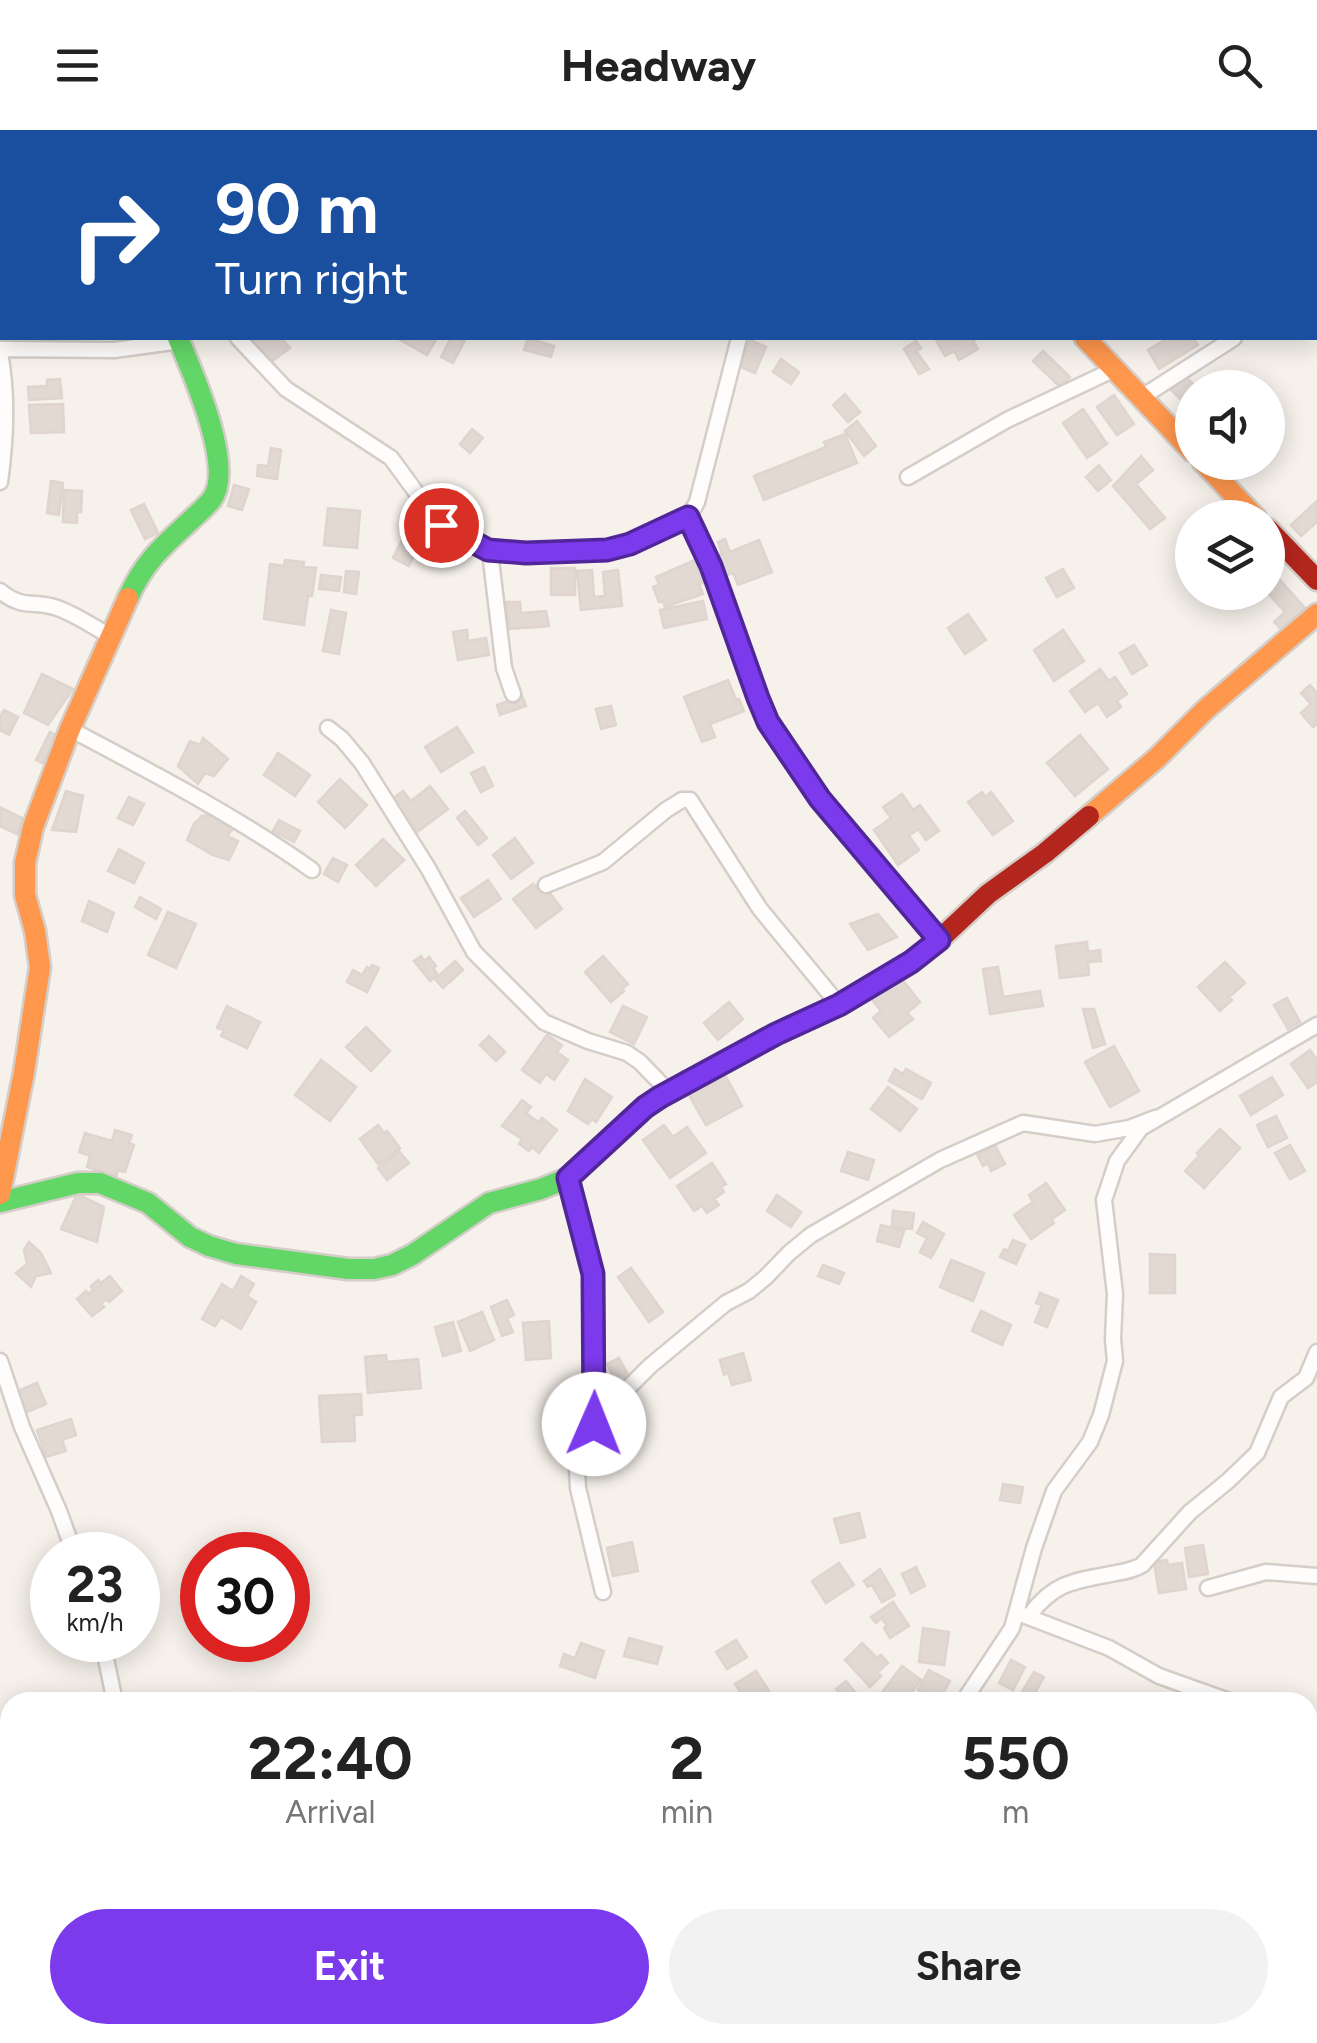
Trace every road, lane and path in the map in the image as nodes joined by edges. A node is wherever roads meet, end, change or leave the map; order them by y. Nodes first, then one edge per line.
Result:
1 (173, 340) edge
2 (179, 340) edge
3 (240, 340) edge
4 (738, 340) edge
5 (1086, 340) edge
6 (1231, 340) edge
7 (0, 351) edge
8 (1115, 368) junction
9 (1142, 396) junction
10 (1175, 432) edge
11 (908, 478) dead end
12 (1220, 480) edge
13 (0, 482) edge
14 (1239, 500) edge
15 (688, 517) junction
16 (1285, 547) edge
17 (488, 550) junction
18 (1317, 580) edge
19 (0, 591) edge
20 (1317, 614) edge
21 (110, 636) junction
22 (513, 694) dead end
23 (328, 728) dead end
24 (70, 729) junction
25 (312, 870) dead end
26 (546, 885) dead end
27 (939, 940) junction
28 (839, 1005) junction
29 (1317, 1025) edge
30 (669, 1092) junction
31 (1155, 1118) junction
32 (568, 1178) junction
33 (0, 1194) edge
34 (0, 1202) edge
35 (1317, 1352) edge
36 (0, 1361) edge
37 (594, 1424) junction
38 (67, 1532) edge
39 (1317, 1576) edge
40 (1208, 1588) dead end
41 (603, 1592) dead end
42 (1023, 1615) junction
43 (107, 1662) edge
44 (113, 1692) edge
45 (971, 1692) edge
46 (1204, 1692) edge

1 - 7 street
2 - 21 street
3 - 17 street
4 - 15 street
5 - 8 street
6 - 9 street
7 - 13 street
8 - 9 street
8 - 11 street
9 - 10 street
12 - 14 street
15 - 17 street
15 - 27 street
16 - 18 street
17 - 22 street
19 - 21 street
20 - 27 street
21 - 24 street
23 - 30 street
24 - 25 street
24 - 33 street
26 - 28 street
27 - 28 street
28 - 30 street
29 - 31 street
30 - 32 street
31 - 37 street
31 - 42 street
32 - 34 street
32 - 37 street
35 - 42 street
36 - 38 street
37 - 41 street
39 - 40 street
42 - 45 street
42 - 46 street
43 - 44 street

